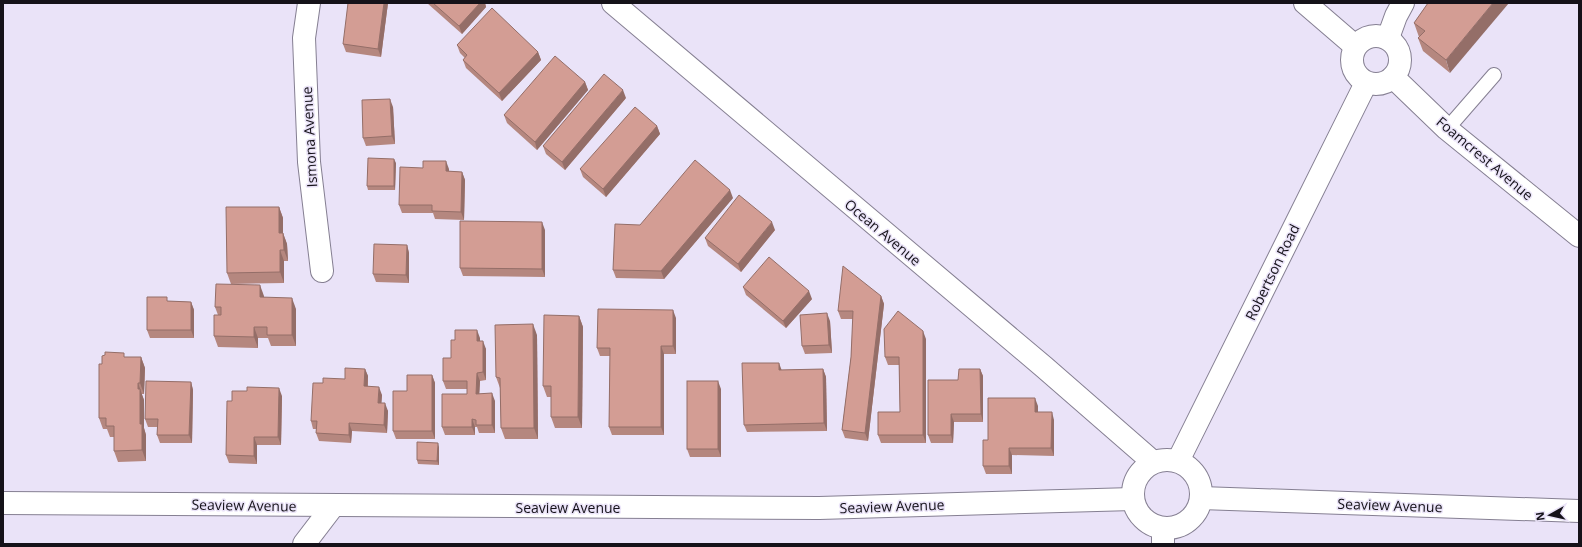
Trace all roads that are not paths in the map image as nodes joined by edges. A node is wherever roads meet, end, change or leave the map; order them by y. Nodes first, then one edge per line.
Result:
1 (309, 3) edge
2 (612, 3) edge
3 (1305, 3) edge
4 (1403, 3) edge
5 (1388, 38) junction
6 (1355, 46) junction
7 (1494, 75) dead end
8 (1394, 77) junction
9 (1366, 83) junction
10 (1447, 129) junction
11 (1579, 236) edge
12 (322, 271) dead end
13 (1178, 461) junction
14 (1153, 462) junction
15 (1201, 498) junction
16 (1133, 499) junction
17 (3, 503) edge
18 (333, 506) junction
19 (1579, 511) edge
20 (1163, 536) edge
21 (304, 544) edge

1 - 12 street, Ismona Avenue
2 - 14 street, Ocean Avenue
3 - 6 street
4 - 5 street
5 - 6 street
5 - 8 street
6 - 9 street
7 - 10 lane
8 - 9 street
8 - 10 street, Foamcrest Avenue
9 - 13 street, Robertson Road
10 - 11 street, Foamcrest Avenue
13 - 14 street
13 - 15 street
14 - 16 street
15 - 19 street, Seaview Avenue
15 - 20 street
16 - 18 street, Seaview Avenue
16 - 20 street
17 - 18 street, Seaview Avenue
18 - 21 street

